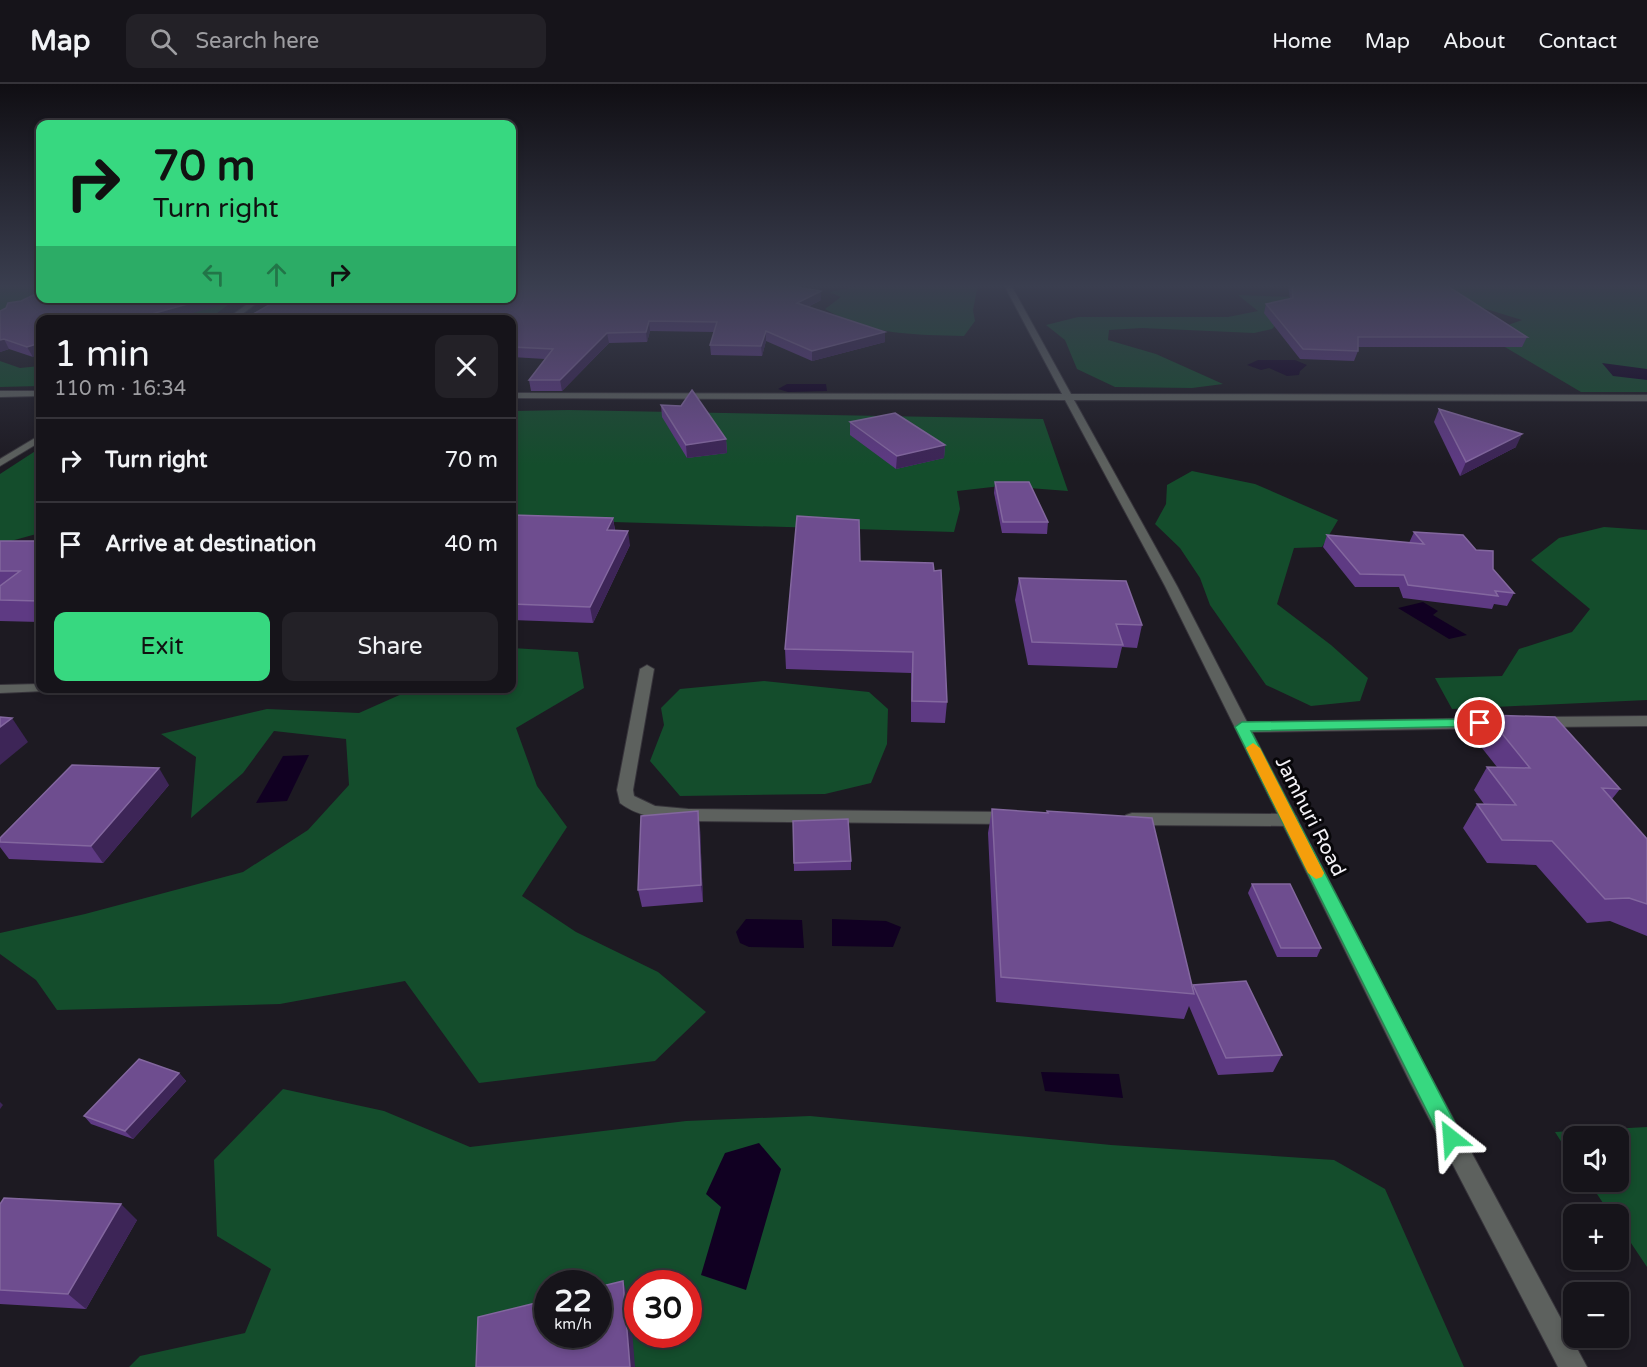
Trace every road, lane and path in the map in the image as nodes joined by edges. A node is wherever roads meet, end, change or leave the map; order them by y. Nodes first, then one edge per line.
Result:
1 (1039, 345) edge
2 (0, 394) edge
3 (36, 394) edge
4 (516, 396) edge
5 (1647, 398) edge
6 (1067, 399) junction
7 (36, 440) edge
8 (0, 463) edge
9 (647, 669) dead end
10 (36, 688) edge
11 (0, 689) edge
12 (1647, 720) edge
13 (1242, 727) junction
14 (1030, 818) edge
15 (1113, 819) edge
16 (1290, 820) junction
17 (1573, 1367) edge

1 - 6 street, Jamhuri Road
2 - 3 street
4 - 6 street
5 - 6 street
6 - 13 street, Jamhuri Road
7 - 8 street
9 - 14 street
10 - 11 street
12 - 13 street
13 - 16 street, Jamhuri Road
15 - 16 street
16 - 17 street, Jamhuri Road

